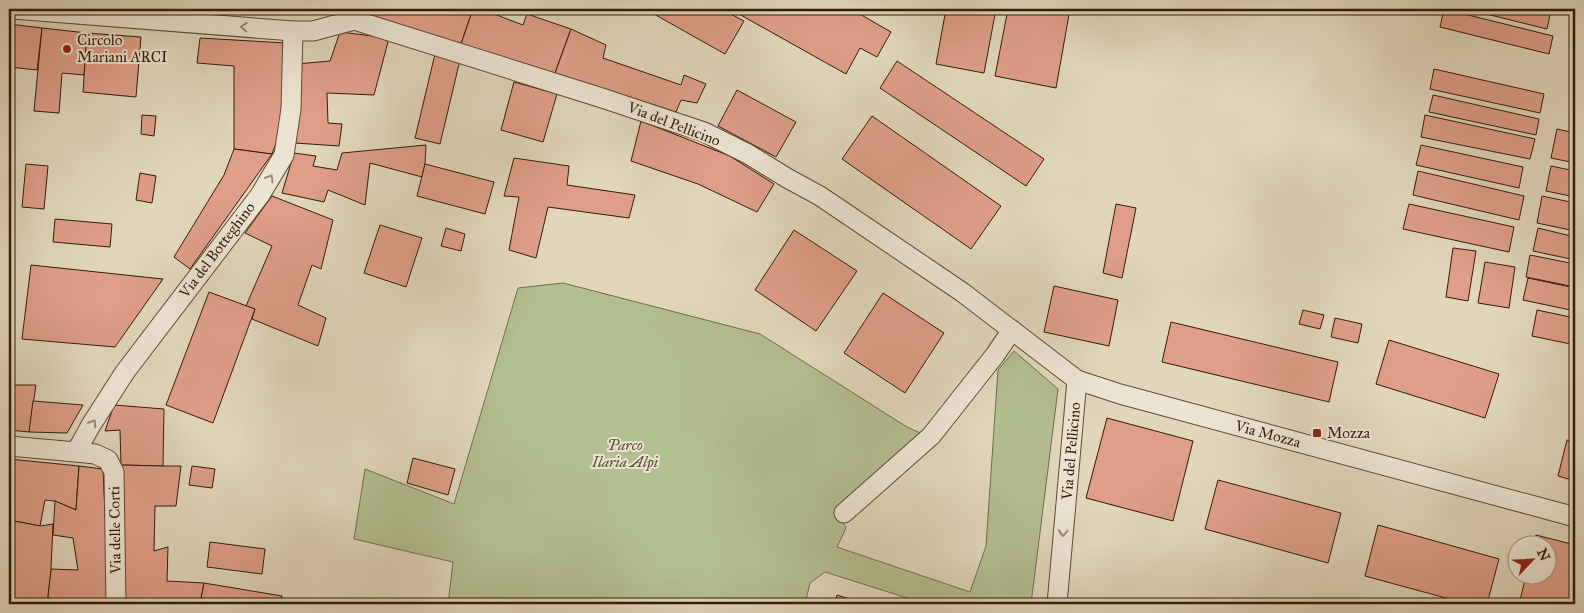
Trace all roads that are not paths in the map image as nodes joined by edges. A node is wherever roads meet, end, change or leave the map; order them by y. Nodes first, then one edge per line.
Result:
1 (13, 9) edge
2 (73, 12) edge
3 (355, 14) edge
4 (293, 31) junction
5 (1012, 330) junction
6 (1077, 380) junction
7 (9, 446) edge
8 (76, 452) junction
9 (844, 513) dead end
10 (1575, 517) edge
11 (116, 604) edge
12 (1057, 604) edge

1 - 2 street
4 -> 2 street
3 - 4 street
3 - 5 street, Via del Pellicino
8 -> 4 street, Via del Botteghino
5 - 6 street, Via del Pellicino
5 - 9 street
6 - 10 street, Via Mozza
6 -> 12 street, Via del Pellicino
7 - 8 street
8 - 11 street, Via delle Corti

